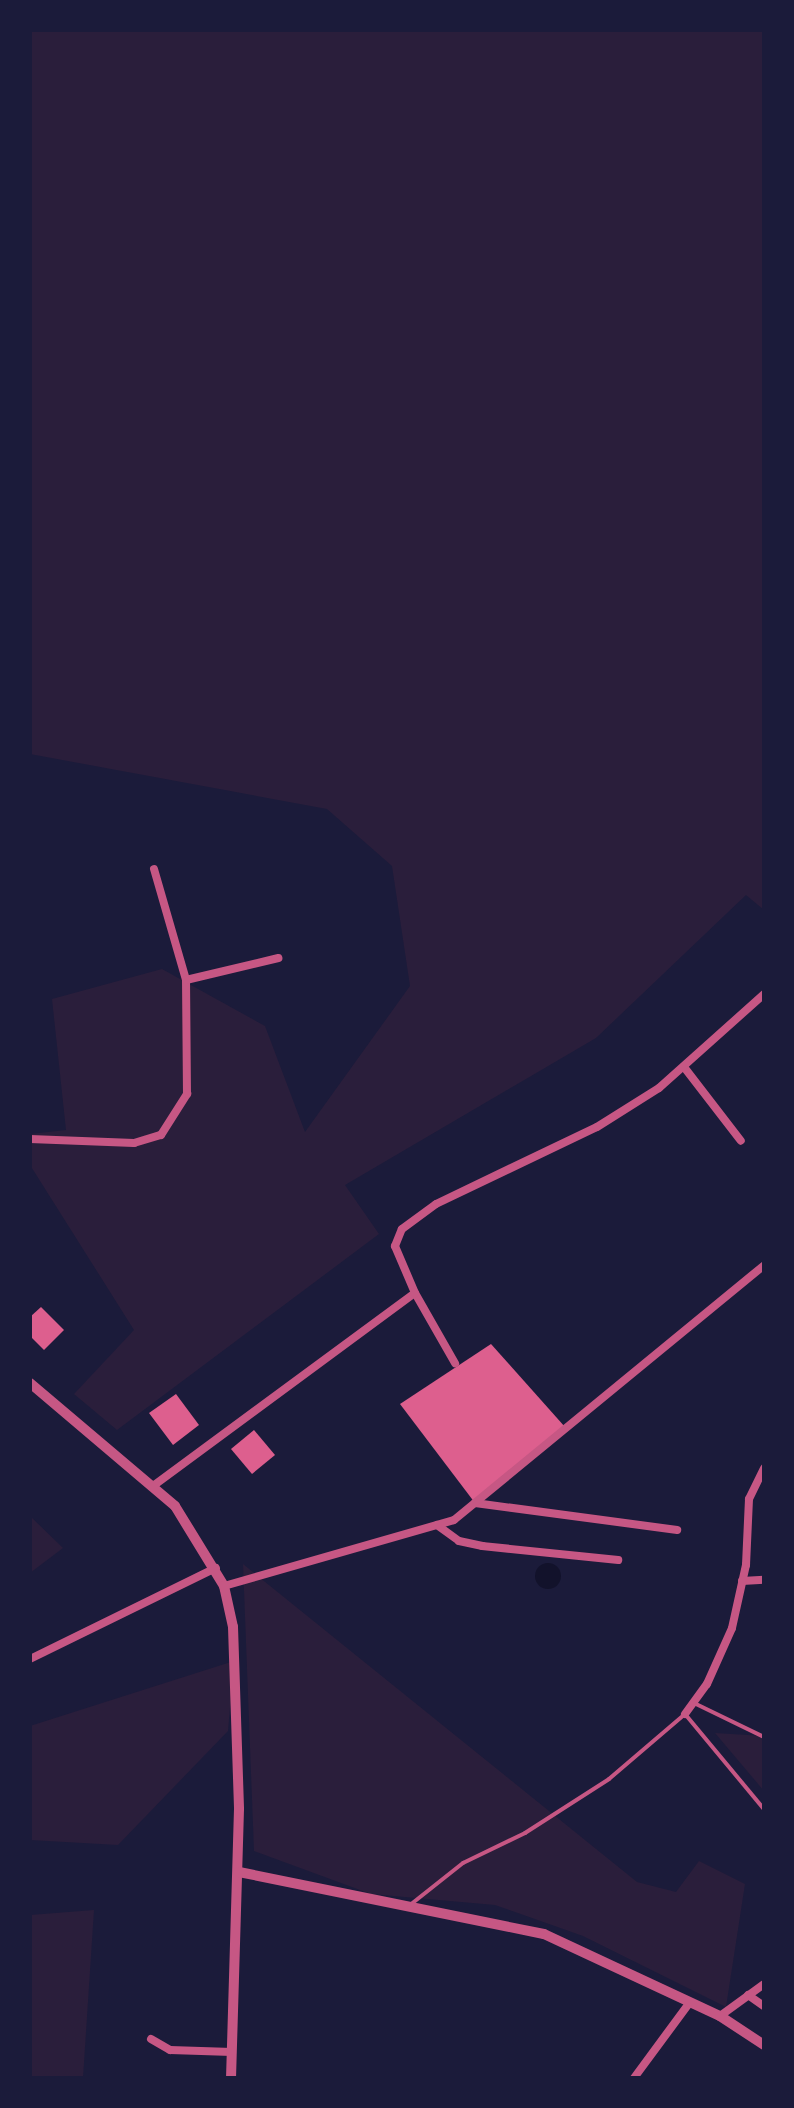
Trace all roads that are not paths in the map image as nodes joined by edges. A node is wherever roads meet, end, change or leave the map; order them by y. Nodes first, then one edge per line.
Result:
1 (154, 869) dead end
2 (278, 958) dead end
3 (186, 980) junction
4 (764, 994) edge
5 (684, 1066) junction
6 (30, 1139) edge
7 (741, 1140) dead end
8 (764, 1265) edge
9 (415, 1293) junction
10 (456, 1362) dead end
11 (30, 1383) edge
12 (764, 1468) edge
13 (153, 1486) junction
14 (764, 1499) edge
15 (749, 1500) junction
16 (474, 1503) junction
17 (437, 1524) junction
18 (676, 1530) dead end
19 (618, 1560) dead end
20 (216, 1568) junction
21 (764, 1580) edge
22 (742, 1581) junction
23 (224, 1586) junction
24 (30, 1658) edge
25 (694, 1703) junction
26 (686, 1714) junction
27 (764, 1737) edge
28 (764, 1810) edge
29 (239, 1872) junction
30 (406, 1909) junction
31 (764, 1984) edge
32 (748, 1995) junction
33 (690, 2002) junction
34 (764, 2006) edge
35 (720, 2016) junction
36 (151, 2039) dead end
37 (764, 2044) edge
38 (232, 2052) junction
39 (231, 2078) edge
40 (634, 2078) edge

1 - 3 street
2 - 3 street
3 - 6 street
4 - 5 street
5 - 7 street
5 - 9 street
8 - 16 street
9 - 10 street
9 - 13 street
11 - 13 street
12 - 15 street
13 - 20 street
14 - 15 street
15 - 22 street
16 - 17 street
16 - 18 street
17 - 19 street
17 - 23 street
20 - 23 street
20 - 24 street
21 - 22 street
22 - 25 street
23 - 29 street
25 - 26 street
25 - 27 lane
26 - 28 lane
26 - 30 lane
29 - 30 street
29 - 38 street
30 - 33 street
31 - 32 street
32 - 34 street
32 - 35 street
33 - 35 street
33 - 40 street
35 - 37 street
36 - 38 street
38 - 39 street

